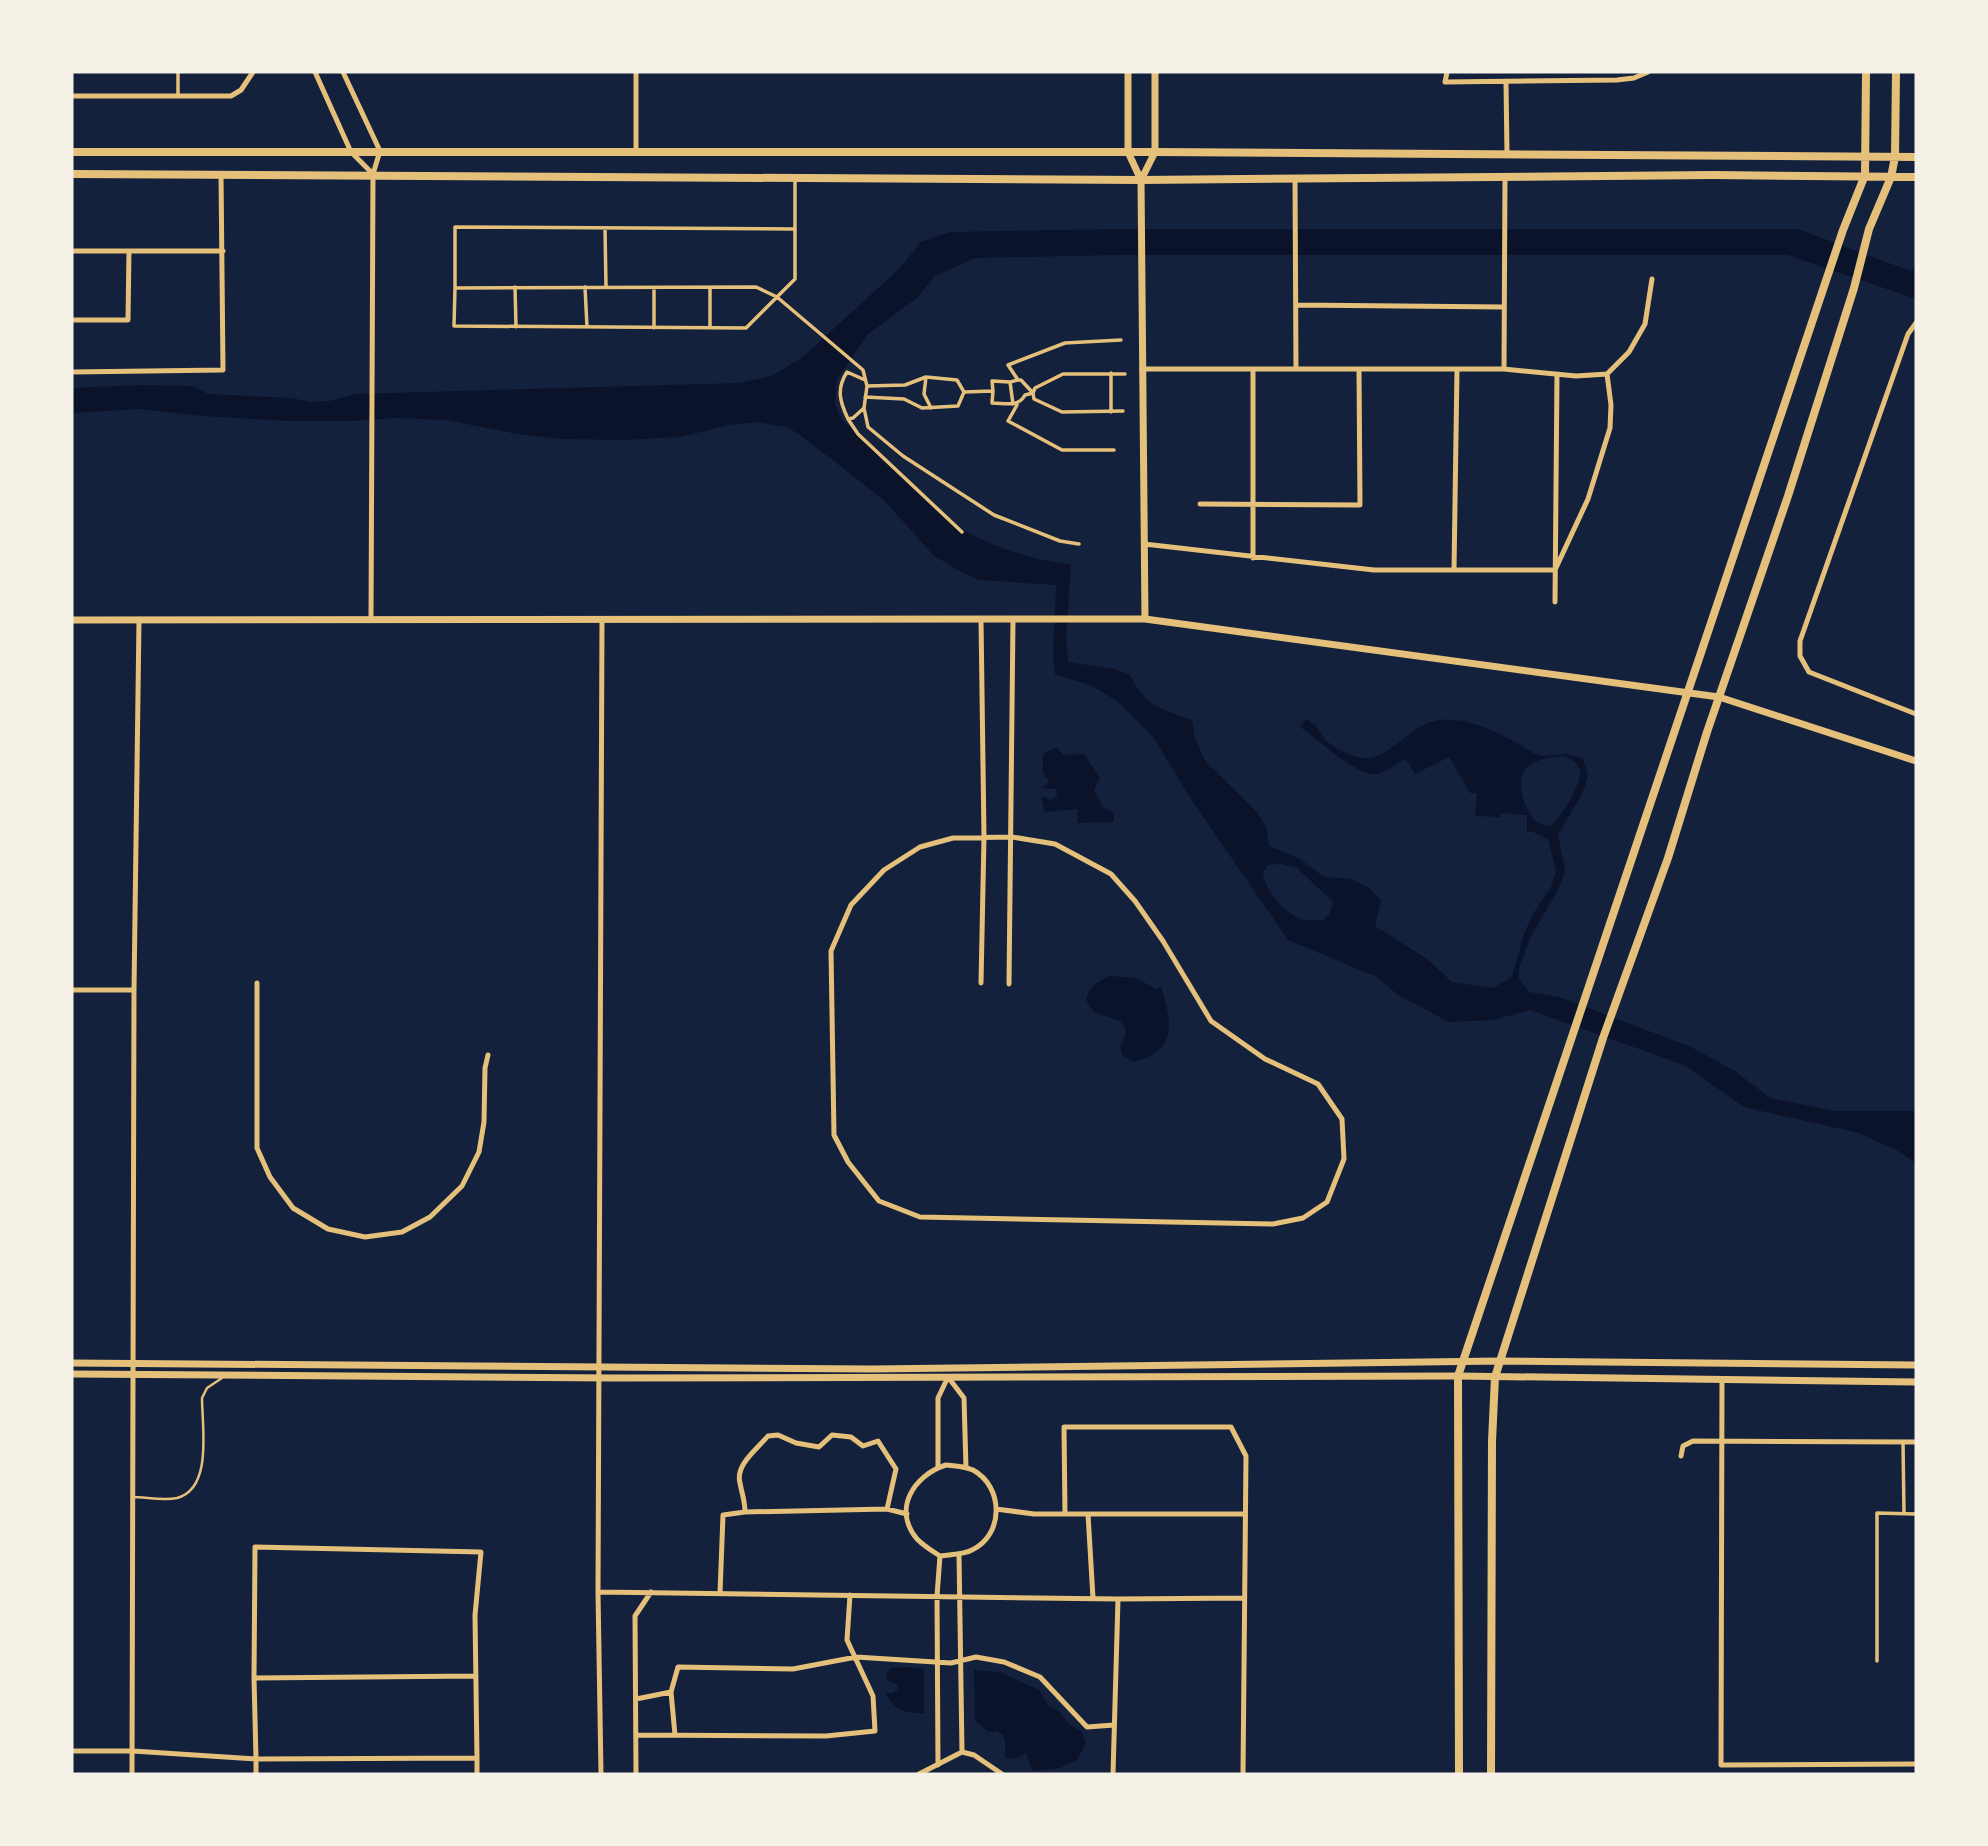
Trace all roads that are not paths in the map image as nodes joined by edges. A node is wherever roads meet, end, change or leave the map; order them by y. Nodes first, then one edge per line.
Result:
1 (178, 72) edge
2 (253, 72) edge
3 (315, 72) edge
4 (343, 72) edge
5 (636, 72) edge
6 (1128, 72) edge
7 (1155, 72) edge
8 (1447, 72) edge
9 (1647, 72) edge
10 (1866, 72) edge
11 (1896, 72) edge
12 (1506, 82) junction
13 (72, 96) edge
14 (178, 96) junction
15 (380, 151) junction
16 (636, 151) junction
17 (72, 152) edge
18 (351, 152) junction
19 (1128, 152) junction
20 (1156, 152) junction
21 (1507, 154) junction
22 (1866, 156) junction
23 (1895, 157) junction
24 (1916, 157) edge
25 (72, 174) edge
26 (221, 174) junction
27 (373, 174) junction
28 (1865, 175) junction
29 (1504, 176) junction
30 (795, 177) junction
31 (1891, 177) junction
32 (1916, 177) edge
33 (1295, 178) junction
34 (1141, 180) junction
35 (605, 228) junction
36 (795, 229) junction
37 (72, 251) edge
38 (129, 251) junction
39 (223, 251) junction
40 (1652, 279) dead end
41 (586, 287) junction
42 (606, 287) junction
43 (654, 287) junction
44 (710, 287) junction
45 (455, 288) junction
46 (515, 288) junction
47 (776, 297) junction
48 (1296, 305) junction
49 (1504, 307) junction
50 (72, 320) edge
51 (1916, 323) edge
52 (516, 327) junction
53 (587, 327) junction
54 (654, 328) junction
55 (710, 328) junction
56 (1121, 340) dead end
57 (1142, 369) junction
58 (1252, 369) junction
59 (1296, 369) junction
60 (1359, 369) junction
61 (1457, 369) junction
62 (1504, 369) junction
63 (72, 372) edge
64 (1111, 373) junction
65 (1125, 374) dead end
66 (1557, 374) junction
67 (1606, 374) junction
68 (926, 377) junction
69 (1018, 380) junction
70 (1010, 382) junction
71 (867, 383) junction
72 (993, 391) junction
73 (964, 392) junction
74 (1033, 393) junction
75 (865, 397) junction
76 (1015, 404) junction
77 (864, 408) junction
78 (931, 408) junction
79 (1123, 411) dead end
80 (1111, 412) junction
81 (848, 419) junction
82 (1114, 450) dead end
83 (1200, 504) dead end
84 (1253, 505) junction
85 (962, 532) dead end
86 (1079, 544) dead end
87 (1144, 544) junction
88 (1253, 558) junction
89 (1454, 570) junction
90 (1555, 570) junction
91 (1555, 601) dead end
92 (981, 619) junction
93 (1013, 619) junction
94 (1145, 619) junction
95 (72, 620) edge
96 (139, 620) junction
97 (371, 620) junction
98 (602, 620) junction
99 (1688, 692) junction
100 (1719, 697) junction
101 (1916, 714) edge
102 (1916, 761) edge
103 (984, 837) junction
104 (1012, 837) junction
105 (257, 984) dead end
106 (981, 984) dead end
107 (1009, 984) dead end
108 (72, 990) edge
109 (134, 990) junction
110 (488, 1055) dead end
111 (1500, 1361) junction
112 (132, 1362) junction
113 (1463, 1362) junction
114 (72, 1363) edge
115 (1916, 1365) edge
116 (599, 1366) junction
117 (72, 1374) edge
118 (132, 1374) junction
119 (228, 1375) junction
120 (1458, 1376) junction
121 (948, 1377) junction
122 (1495, 1377) junction
123 (599, 1378) junction
124 (1722, 1380) junction
125 (1916, 1382) edge
126 (1722, 1441) junction
127 (1903, 1442) junction
128 (1916, 1442) edge
129 (1681, 1456) dead end
130 (938, 1468) junction
131 (966, 1468) junction
132 (132, 1497) junction
133 (887, 1509) junction
134 (996, 1509) junction
135 (745, 1512) junction
136 (907, 1514) junction
137 (1065, 1514) junction
138 (1088, 1514) junction
139 (1245, 1514) junction
140 (1904, 1514) junction
141 (1916, 1514) edge
142 (959, 1554) junction
143 (940, 1556) junction
144 (598, 1591) junction
145 (651, 1592) junction
146 (720, 1593) junction
147 (850, 1595) junction
148 (937, 1596) junction
149 (960, 1596) junction
150 (1093, 1598) junction
151 (1244, 1598) junction
152 (1118, 1599) junction
153 (1877, 1661) dead end
154 (476, 1676) junction
155 (254, 1678) junction
156 (671, 1692) junction
157 (636, 1699) junction
158 (1115, 1726) junction
159 (636, 1734) junction
160 (675, 1735) junction
161 (72, 1751) edge
162 (132, 1751) junction
163 (962, 1752) junction
164 (477, 1758) junction
165 (256, 1759) junction
166 (1916, 1764) edge
167 (938, 1765) junction
168 (132, 1774) edge
169 (256, 1774) edge
170 (477, 1774) edge
171 (601, 1774) edge
172 (636, 1774) edge
173 (919, 1774) edge
174 (1002, 1774) edge
175 (1113, 1774) edge
176 (1243, 1774) edge
177 (1459, 1774) edge
178 (1491, 1774) edge

1 - 14 street
2 - 14 street
3 - 18 street
4 - 15 street
5 - 16 street
6 - 19 main road
7 - 20 main road
8 - 12 street
9 - 12 street
10 - 22 main road
11 - 23 main road
12 - 21 street
13 - 14 street
15 - 16 main road
15 - 18 main road
15 - 27 street
16 - 19 main road
17 - 18 main road
18 - 27 street
19 - 20 main road
19 - 34 main road
20 - 21 main road
20 - 34 main road
21 - 22 main road
22 - 23 main road
22 - 28 main road
23 - 24 main road
23 - 31 main road
25 - 26 main road
26 - 27 main road
26 - 39 street
27 - 30 main road
27 - 97 street
28 - 29 main road
28 - 31 main road
28 - 99 main road
29 - 33 main road
29 - 49 street
30 - 34 main road
30 - 36 street
31 - 32 main road
31 - 100 main road
33 - 34 main road
33 - 48 street
34 - 57 main road
35 - 36 street
35 - 42 street
35 - 45 street
36 - 47 street
37 - 38 street
38 - 39 street
38 - 50 street
39 - 63 street
40 - 67 street
41 - 42 street
41 - 46 street
41 - 53 street
42 - 43 street
43 - 44 street
43 - 54 street
44 - 47 street
44 - 55 street
45 - 46 street
45 - 52 street
46 - 52 street
47 - 55 street
47 - 71 street
48 - 49 street
48 - 59 street
49 - 62 street
51 - 101 street
52 - 53 street
53 - 54 street
54 - 55 street
56 - 69 street
57 - 58 street
57 - 87 main road
58 - 59 street
58 - 84 street
59 - 60 street
60 - 61 street
60 - 84 street
61 - 62 street
61 - 89 street
62 - 66 street
64 - 65 street
64 - 74 street
64 - 80 street
66 - 67 street
66 - 90 street
67 - 90 street
68 - 71 street
68 - 73 street
68 - 78 street
69 - 70 street
69 - 74 street
70 - 72 street
70 - 76 street
71 - 75 street
71 - 81 street
72 - 73 street
72 - 76 street
73 - 78 street
74 - 76 street
74 - 80 street
75 - 77 street
75 - 78 street
76 - 82 street
77 - 81 street
77 - 86 street
79 - 80 street
81 - 85 street
83 - 84 street
84 - 88 street
87 - 88 street
87 - 94 main road
88 - 89 street
89 - 90 street
90 - 91 street
92 - 93 main road
92 - 98 main road
92 - 103 street
93 - 94 main road
93 - 104 street
94 - 99 main road
95 - 96 main road
96 - 97 main road
96 - 109 street
97 - 98 main road
98 - 116 street
99 - 100 main road
99 - 113 main road
100 - 102 main road
100 - 111 main road
103 - 104 street
103 - 104 street
103 - 106 street
104 - 107 street
105 - 110 street
108 - 109 street
109 - 112 street
111 - 113 main road
111 - 115 main road
111 - 122 main road
112 - 114 main road
112 - 116 main road
112 - 118 street
113 - 116 main road
113 - 120 main road
116 - 123 street
117 - 118 main road
118 - 119 main road
118 - 132 street
119 - 123 main road
119 - 132 lane
120 - 121 main road
120 - 122 main road
120 - 177 main road
121 - 123 main road
121 - 130 street
121 - 131 street
122 - 124 main road
122 - 178 main road
123 - 144 street
124 - 125 main road
124 - 126 street
126 - 127 street
126 - 129 street
126 - 166 street
127 - 128 street
127 - 140 street
130 - 131 street
130 - 136 street
131 - 134 street
132 - 162 street
133 - 135 street
133 - 135 street
133 - 136 street
134 - 137 street
134 - 142 street
135 - 146 street
136 - 143 street
137 - 138 street
137 - 139 street
138 - 139 street
138 - 150 street
139 - 151 street
140 - 141 street
140 - 153 street
142 - 143 street
142 - 149 street
143 - 148 street
144 - 145 street
144 - 171 street
145 - 146 street
145 - 157 street
146 - 147 street
147 - 148 street
147 - 160 street
148 - 149 street
148 - 167 street
149 - 150 street
149 - 163 street
150 - 152 street
151 - 152 street
151 - 176 street
152 - 158 street
154 - 155 street
154 - 155 street
154 - 164 street
155 - 165 street
156 - 157 street
156 - 158 street
156 - 160 street
157 - 159 street
158 - 175 street
159 - 160 street
159 - 172 street
161 - 162 street
162 - 165 street
162 - 168 street
163 - 167 street
163 - 174 street
164 - 165 street
164 - 170 street
165 - 169 street
167 - 173 street

